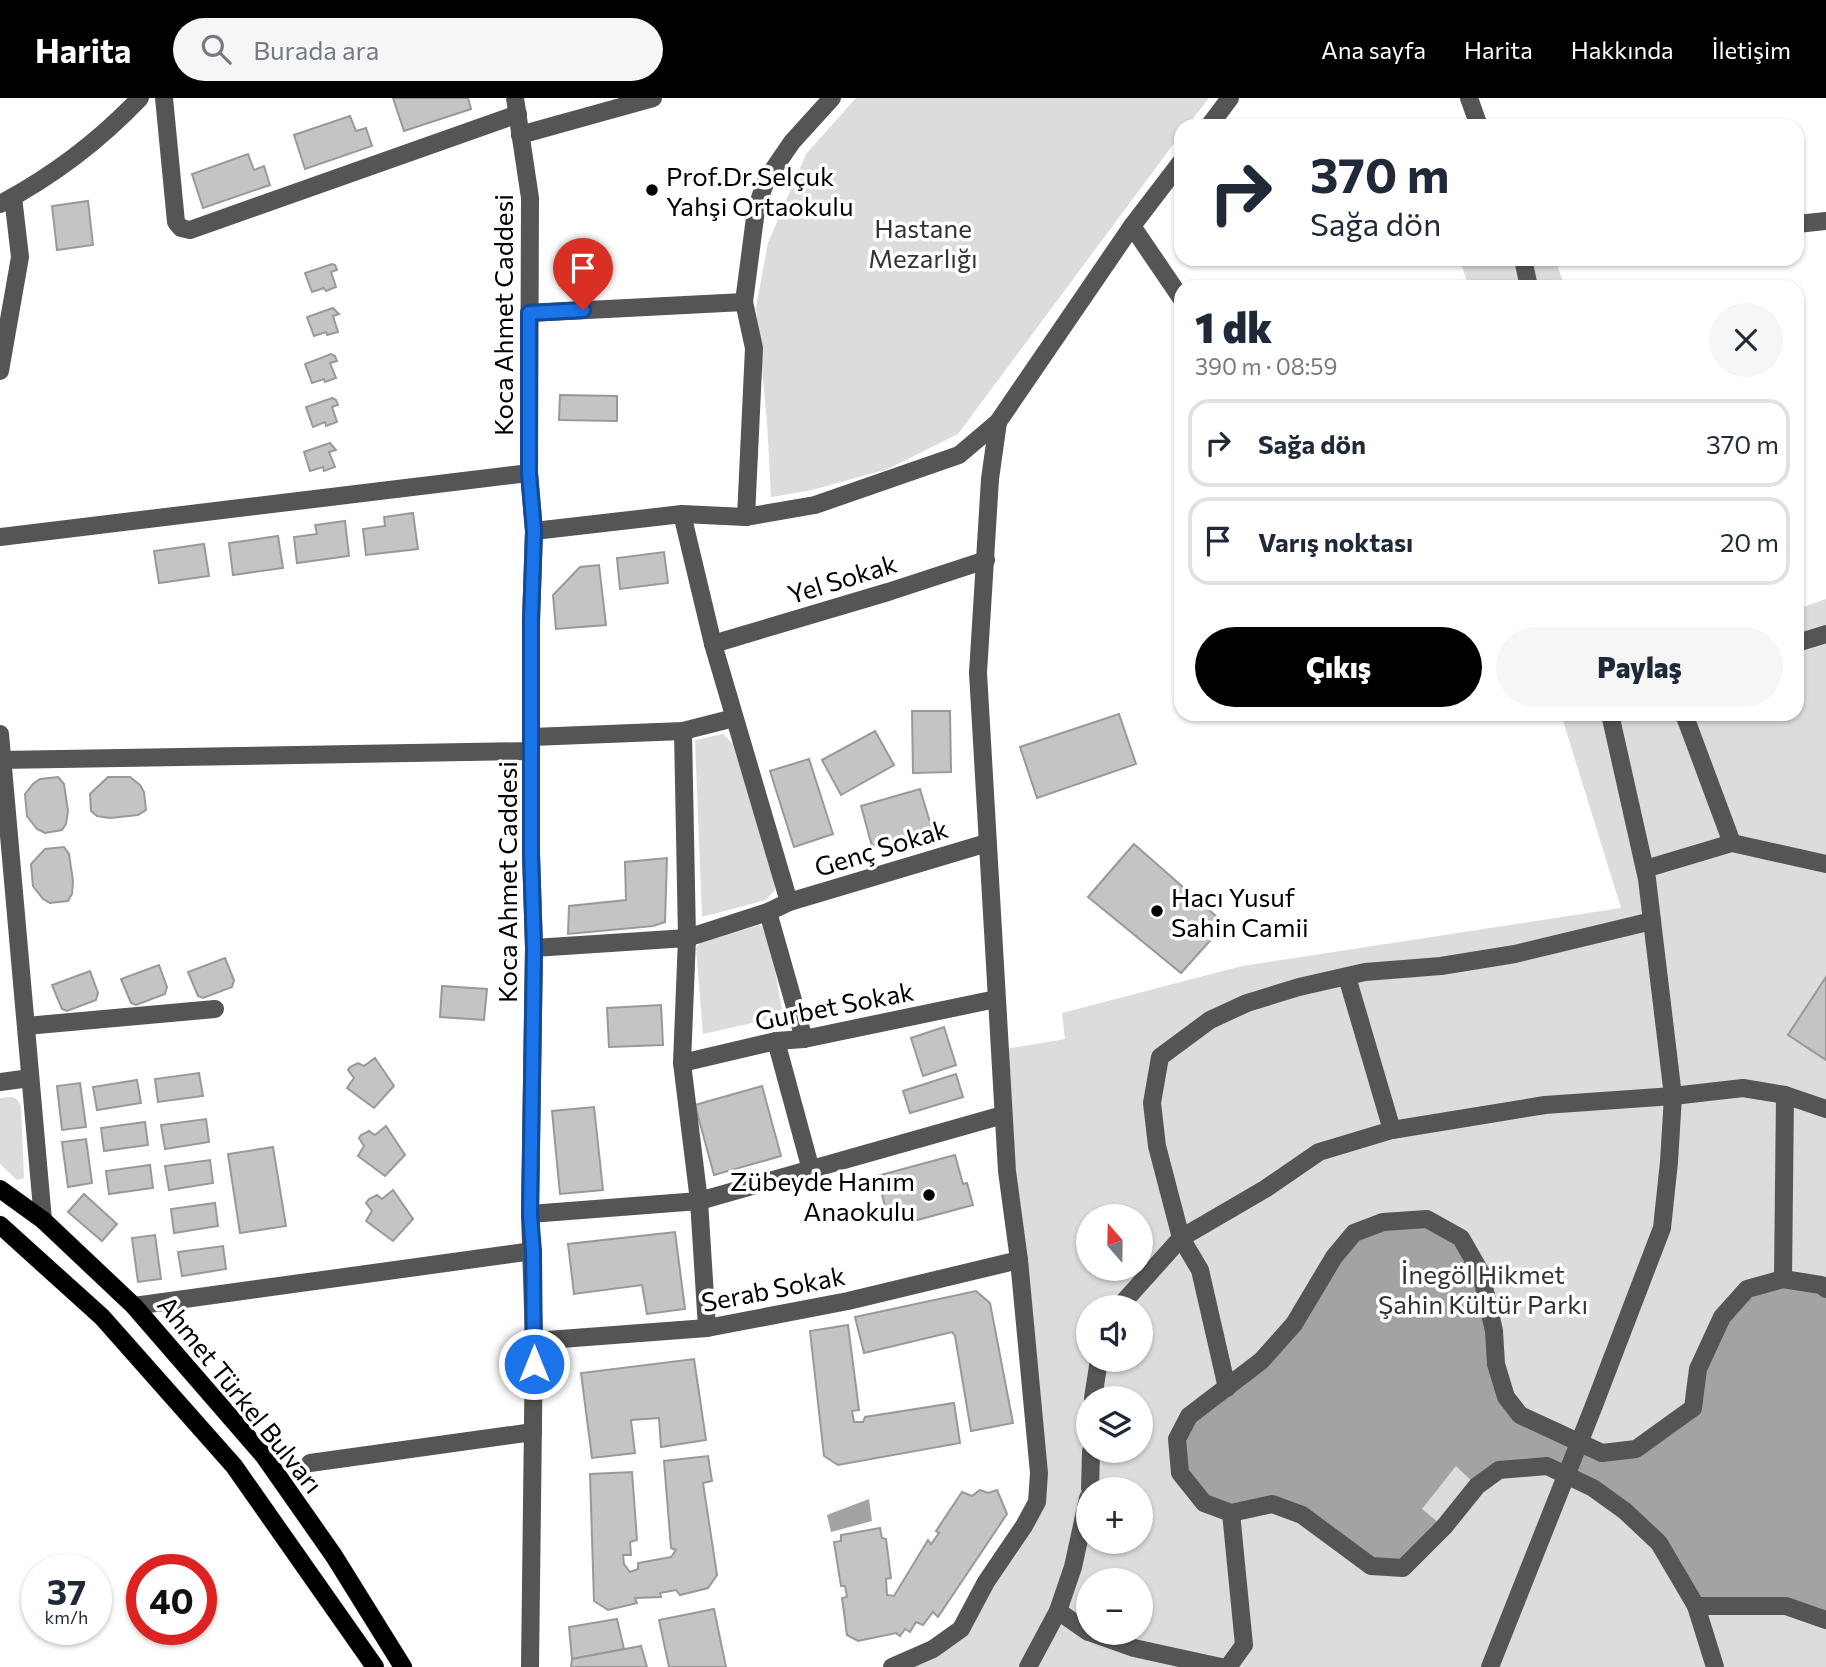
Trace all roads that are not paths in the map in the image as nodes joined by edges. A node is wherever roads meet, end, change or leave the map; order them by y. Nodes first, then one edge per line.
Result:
1 (140, 98) edge
2 (164, 98) edge
3 (653, 98) edge
4 (832, 98) edge
5 (1230, 98) edge
6 (1469, 98) edge
7 (516, 106) edge
8 (1214, 119) edge
9 (1476, 119) edge
10 (520, 135) junction
11 (1174, 171) edge
12 (6, 200) edge
13 (1826, 221) edge
14 (1804, 223) edge
15 (1132, 226) junction
16 (1174, 288) edge
17 (744, 302) junction
18 (529, 313) junction
19 (0, 371) edge
20 (998, 422) junction
21 (529, 473) junction
22 (682, 514) junction
23 (746, 517) junction
24 (534, 531) junction
25 (0, 537) edge
26 (986, 560) junction
27 (1826, 634) edge
28 (1804, 641) edge
29 (713, 645) junction
30 (734, 718) junction
31 (1612, 721) edge
32 (1687, 721) edge
33 (683, 731) junction
34 (0, 734) edge
35 (532, 744) junction
36 (1, 760) edge
37 (987, 842) junction
38 (1732, 844) junction
39 (1826, 864) edge
40 (1644, 869) junction
41 (789, 902) junction
42 (768, 912) junction
43 (1652, 921) junction
44 (687, 938) junction
45 (534, 948) junction
46 (1347, 977) junction
47 (996, 999) junction
48 (215, 1009) dead end
49 (26, 1026) junction
50 (804, 1039) junction
51 (776, 1041) junction
52 (682, 1063) junction
53 (30, 1078) junction
54 (0, 1082) edge
55 (1785, 1094) junction
56 (1673, 1096) junction
57 (1826, 1110) edge
58 (1003, 1115) junction
59 (1392, 1130) junction
60 (811, 1170) junction
61 (0, 1188) edge
62 (699, 1201) junction
63 (530, 1214) junction
64 (43, 1220) junction
65 (0, 1224) edge
66 (1181, 1238) junction
67 (533, 1251) junction
68 (1019, 1260) junction
69 (1783, 1279) junction
70 (1826, 1289) edge
71 (1130, 1295) edge
72 (135, 1306) junction
73 (707, 1328) junction
74 (534, 1341) junction
75 (1227, 1388) junction
76 (533, 1432) junction
77 (1579, 1443) junction
78 (310, 1463) dead end
79 (1567, 1475) junction
80 (1231, 1513) junction
81 (1076, 1553) edge
82 (1696, 1606) junction
83 (1058, 1611) junction
84 (1826, 1620) edge
85 (1076, 1623) edge
86 (1126, 1645) edge
87 (375, 1667) edge
88 (403, 1667) edge
89 (530, 1667) edge
90 (892, 1667) edge
91 (1028, 1667) edge
92 (1221, 1667) edge
93 (1228, 1667) edge
94 (1490, 1667) edge
95 (1715, 1667) edge

1 - 12 street
2 - 7 street
3 - 10 street
4 - 17 street
5 - 8 street
6 - 9 street
7 - 10 street, Koca Ahmet Caddesi
10 - 18 street, Koca Ahmet Caddesi
11 - 15 street
12 - 19 street
13 - 14 street
15 - 16 street
15 - 20 street
17 - 18 street
17 - 23 street
18 - 21 street, Koca Ahmet Caddesi
20 - 23 street
20 - 26 street
21 - 24 street, Koca Ahmet Caddesi
21 - 25 street
22 - 23 street
22 - 24 street
22 - 29 street
24 - 35 street, Koca Ahmet Caddesi
26 - 29 street, Yel Sokak
26 - 37 street
27 - 28 street
29 - 30 street
30 - 33 street
30 - 41 street
31 - 40 street
32 - 38 street
33 - 35 street
33 - 44 street
34 - 36 street
35 - 36 street
35 - 45 street, Koca Ahmet Caddesi
36 - 49 street
37 - 41 street, Genç Sokak
37 - 47 street
38 - 39 street
38 - 40 street
40 - 43 street
41 - 42 street, Genç Sokak
42 - 44 street, Genç Sokak
42 - 50 street
43 - 46 street
43 - 56 street
44 - 45 street, Genç Sokak
44 - 52 street
45 - 63 street, Koca Ahmet Caddesi
46 - 59 street
46 - 66 street
47 - 50 street, Gurbet Sokak
47 - 58 street
48 - 49 street
49 - 53 street
50 - 51 street, Gurbet Sokak
51 - 52 street, Gurbet Sokak
51 - 60 street
52 - 62 street
53 - 54 street
53 - 64 street
55 - 56 street
55 - 57 street
55 - 69 street
56 - 59 street
56 - 77 street
58 - 60 street
58 - 68 street
59 - 66 street
60 - 62 street
61 - 64 main road, Ahmet Türkel Bulvarı
62 - 63 street
62 - 73 street
63 - 67 street, Koca Ahmet Caddesi
64 - 72 main road, Ahmet Türkel Bulvarı
65 - 87 main road, Ahmet Türkel Bulvarı
66 - 71 street
66 - 75 street
67 - 72 street
67 - 74 street, Koca Ahmet Caddesi
68 - 73 street, Serab Sokak
68 - 90 street
69 - 70 street
69 - 77 street
72 - 88 main road, Ahmet Türkel Bulvarı
73 - 74 street, Serab Sokak
74 - 76 street, Koca Ahmet Caddesi
75 - 77 street
75 - 80 street
76 - 78 street
76 - 89 street, Koca Ahmet Caddesi
77 - 79 street
79 - 80 street
79 - 82 street
79 - 94 street
80 - 93 street
81 - 83 street
82 - 84 street
82 - 95 street
83 - 85 street
83 - 91 street
86 - 92 street

